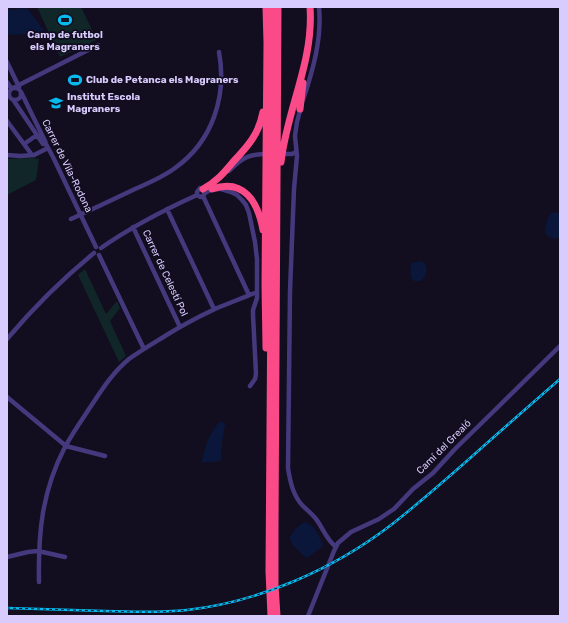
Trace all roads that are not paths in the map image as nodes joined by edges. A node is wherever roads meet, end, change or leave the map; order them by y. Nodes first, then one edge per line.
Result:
1 (266, 7) edge
2 (272, 7) edge
3 (278, 7) edge
4 (310, 7) edge
5 (319, 7) edge
6 (98, 45) dead end
7 (219, 52) dead end
8 (7, 62) edge
9 (267, 64) junction
10 (305, 65) junction
11 (7, 82) edge
12 (18, 85) junction
13 (12, 88) junction
14 (20, 91) junction
15 (8, 94) edge
16 (11, 101) junction
17 (300, 109) junction
18 (33, 115) junction
19 (26, 119) junction
20 (7, 120) edge
21 (37, 135) junction
22 (24, 144) junction
23 (47, 146) junction
24 (296, 152) junction
25 (7, 155) edge
26 (32, 155) junction
27 (205, 192) junction
28 (197, 194) junction
29 (167, 209) junction
30 (80, 215) junction
31 (71, 219) dead end
32 (277, 223) junction
33 (133, 227) junction
34 (98, 248) junction
35 (94, 254) junction
36 (99, 255) junction
37 (257, 292) junction
38 (249, 295) junction
39 (214, 309) junction
40 (266, 324) junction
41 (180, 327) junction
42 (7, 339) edge
43 (560, 346) edge
44 (144, 349) junction
45 (250, 386) dead end
46 (7, 397) edge
47 (66, 446) junction
48 (105, 456) dead end
49 (270, 482) junction
50 (335, 549) junction
51 (38, 552) junction
52 (7, 557) edge
53 (65, 557) dead end
54 (39, 582) dead end
55 (271, 616) edge
56 (277, 616) edge
57 (308, 616) edge

1 - 9 highway
2 - 49 highway
3 - 32 highway
4 - 10 highway
5 - 17 street
6 - 12 street
7 - 30 street
8 - 12 street, Carrer de Vila-Rodona
9 - 27 highway
9 - 40 highway
10 - 17 highway
10 - 32 highway
11 - 13 street
12 - 13 street
12 - 14 street, Carrer de Vila-Rodona
13 - 14 street
13 - 15 street
14 - 16 street
14 - 18 street, Carrer de Vila-Rodona
15 - 16 street
16 - 19 street
17 - 24 street
18 - 19 street, Carrer de Vila-Rodona
18 - 23 street, Carrer de Vila-Rodona
19 - 21 street
20 - 22 street
21 - 22 street
21 - 23 street
22 - 26 street
23 - 26 street
23 - 30 street, Carrer de Vila-Rodona
24 - 27 street
24 - 50 street
25 - 26 street
27 - 28 street
27 - 28 street
27 - 37 street
27 - 38 street
27 - 40 highway
28 - 29 street
29 - 33 street
29 - 39 street
30 - 31 street
30 - 34 street, Carrer de Vila-Rodona
32 - 56 highway
33 - 34 street
33 - 41 street, Carrer de Celestí Pol
34 - 35 street
34 - 36 street
35 - 36 street
35 - 42 street
36 - 44 street
37 - 38 street
37 - 45 street
38 - 39 street
39 - 41 street
40 - 49 highway
41 - 44 street
43 - 50 street, Camí del Grealó
44 - 47 street
46 - 47 street
47 - 48 street
47 - 51 street
49 - 55 highway
50 - 57 street
51 - 52 street
51 - 53 street
51 - 54 street

